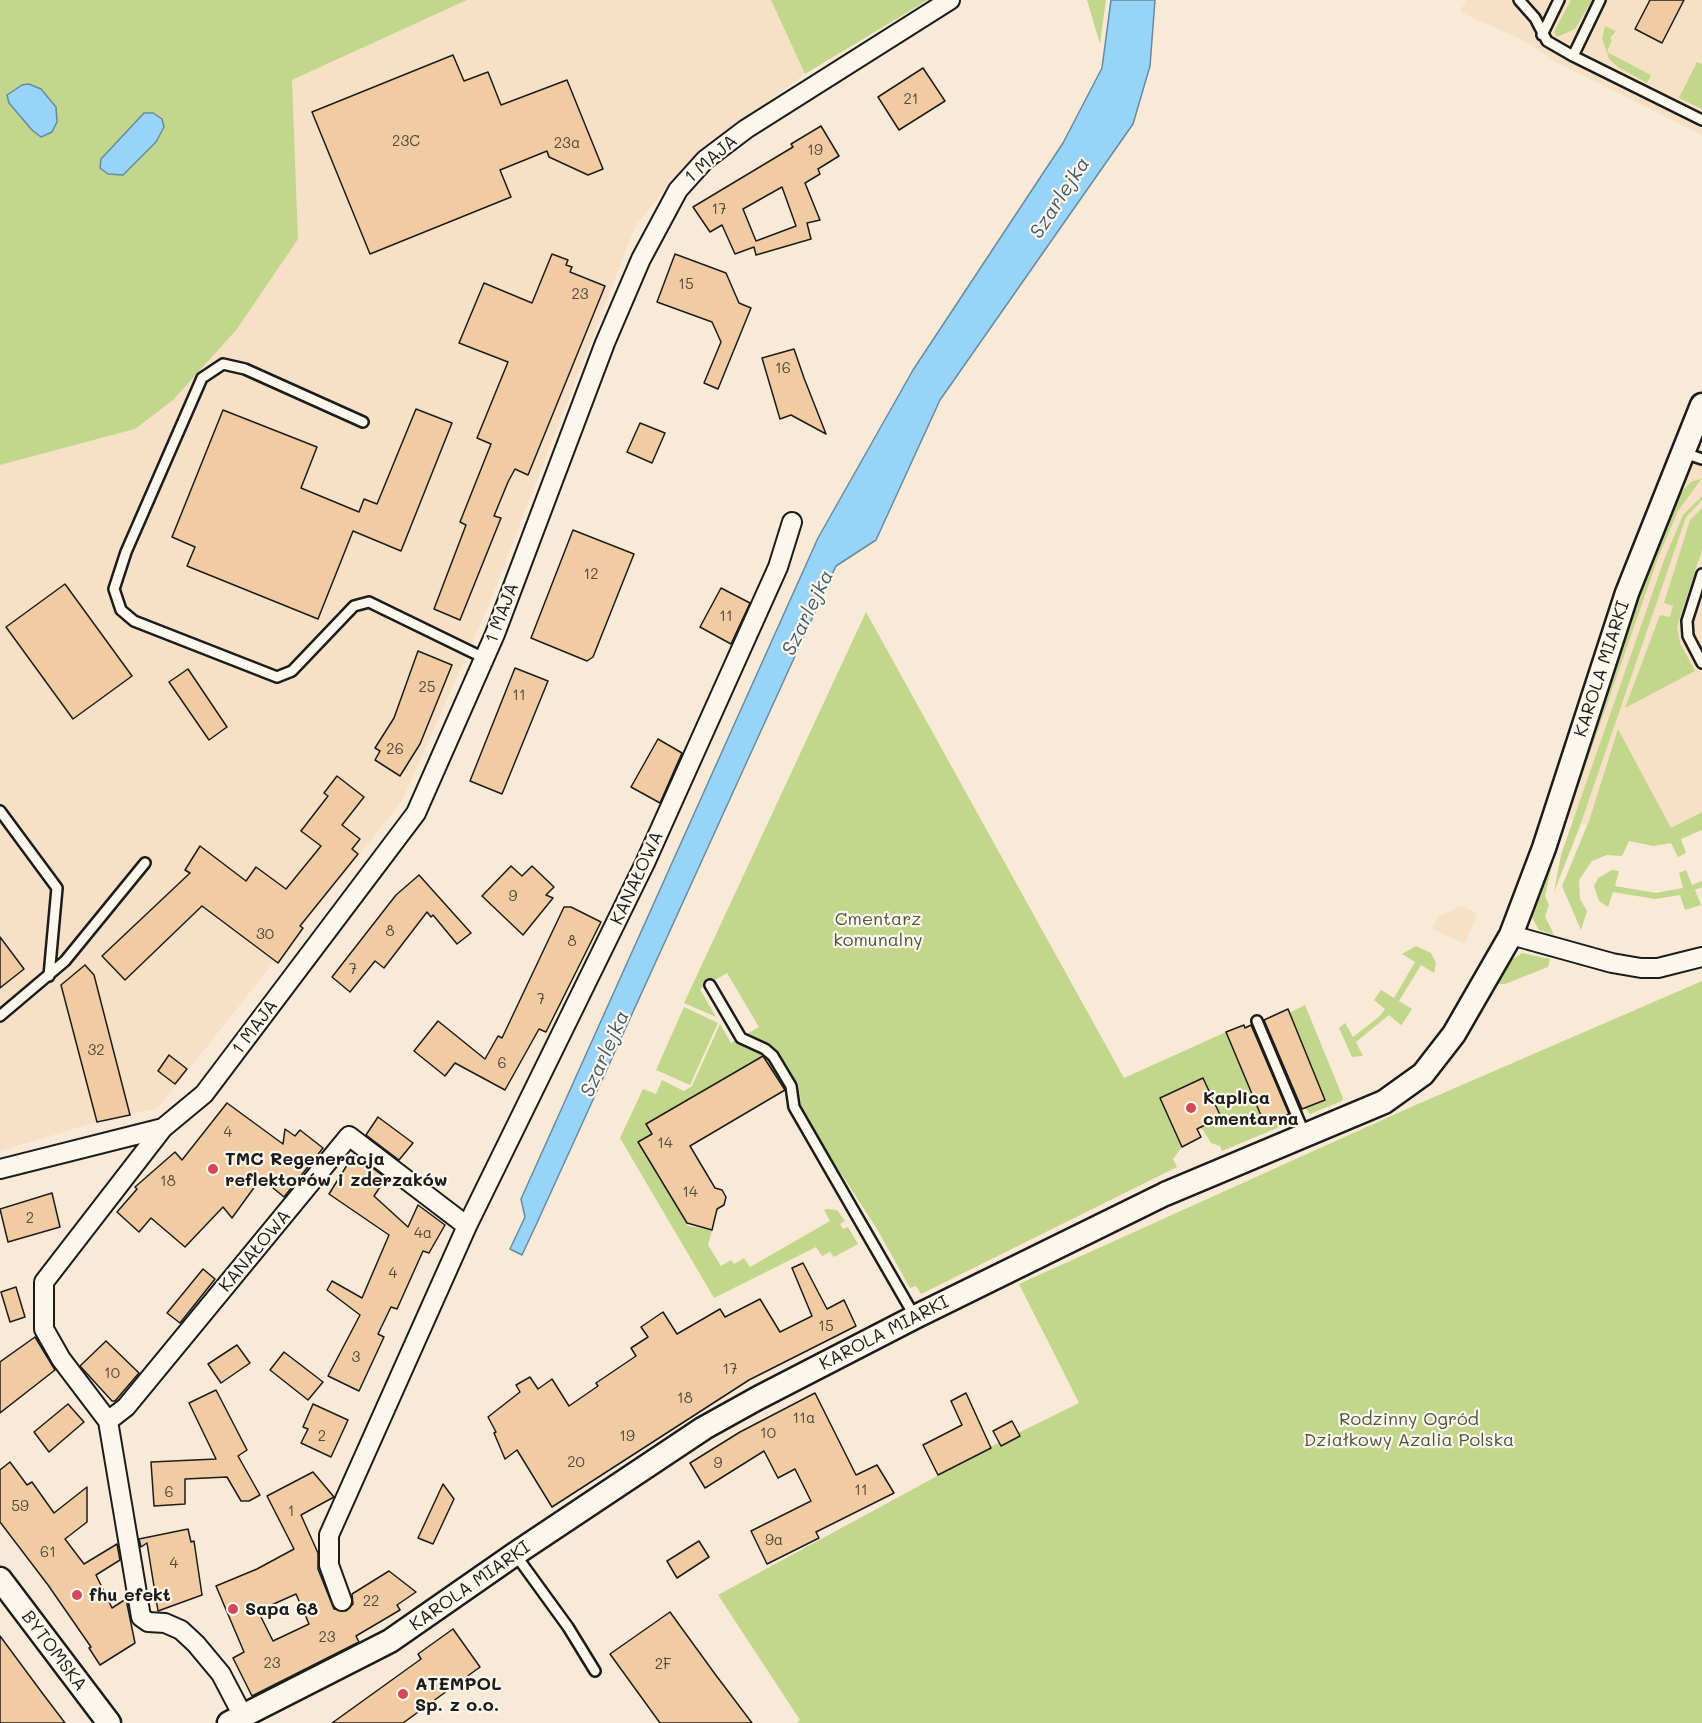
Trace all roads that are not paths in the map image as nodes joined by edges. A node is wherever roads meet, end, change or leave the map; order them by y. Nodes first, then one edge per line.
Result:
1 (950, 0) edge
2 (1519, 0) edge
3 (1559, 0) edge
4 (1600, 0) edge
5 (1542, 35) junction
6 (1573, 56) junction
7 (1702, 120) edge
8 (1702, 405) edge
9 (363, 422) dead end
10 (1692, 456) edge
11 (792, 522) dead end
12 (1702, 574) edge
13 (484, 658) junction
14 (1702, 663) edge
15 (0, 811) edge
16 (145, 863) dead end
17 (1511, 935) junction
18 (1702, 957) edge
19 (49, 976) junction
20 (710, 985) dead end
21 (0, 1016) edge
22 (1257, 1021) dead end
23 (163, 1128) junction
24 (1305, 1136) junction
25 (0, 1169) edge
26 (468, 1226) junction
27 (915, 1317) junction
28 (108, 1420) junction
29 (515, 1554) junction
30 (0, 1578) edge
31 (342, 1601) dead end
32 (595, 1671) dead end
33 (236, 1720) edge
34 (109, 1723) edge

1 - 13 street, 1 MAJA
2 - 5 lane
3 - 5 lane
4 - 6 lane
5 - 6 lane
6 - 7 lane
8 - 10 street, KAROLA MIARKI
9 - 13 lane
10 - 17 street, KAROLA MIARKI
11 - 26 street, KANAŁOWA
12 - 14 lane
13 - 23 street, 1 MAJA
15 - 19 lane
16 - 19 lane
17 - 18 street
17 - 24 street, KAROLA MIARKI
19 - 21 lane
20 - 27 lane
22 - 24 lane
23 - 25 street, 1 MAJA
23 - 28 street
24 - 27 street, KAROLA MIARKI
26 - 28 street, KANAŁOWA
26 - 31 street, KANAŁOWA
27 - 29 street, KAROLA MIARKI
28 - 33 street
29 - 32 lane
29 - 33 street, KAROLA MIARKI
30 - 34 street, BYTOMSKA

